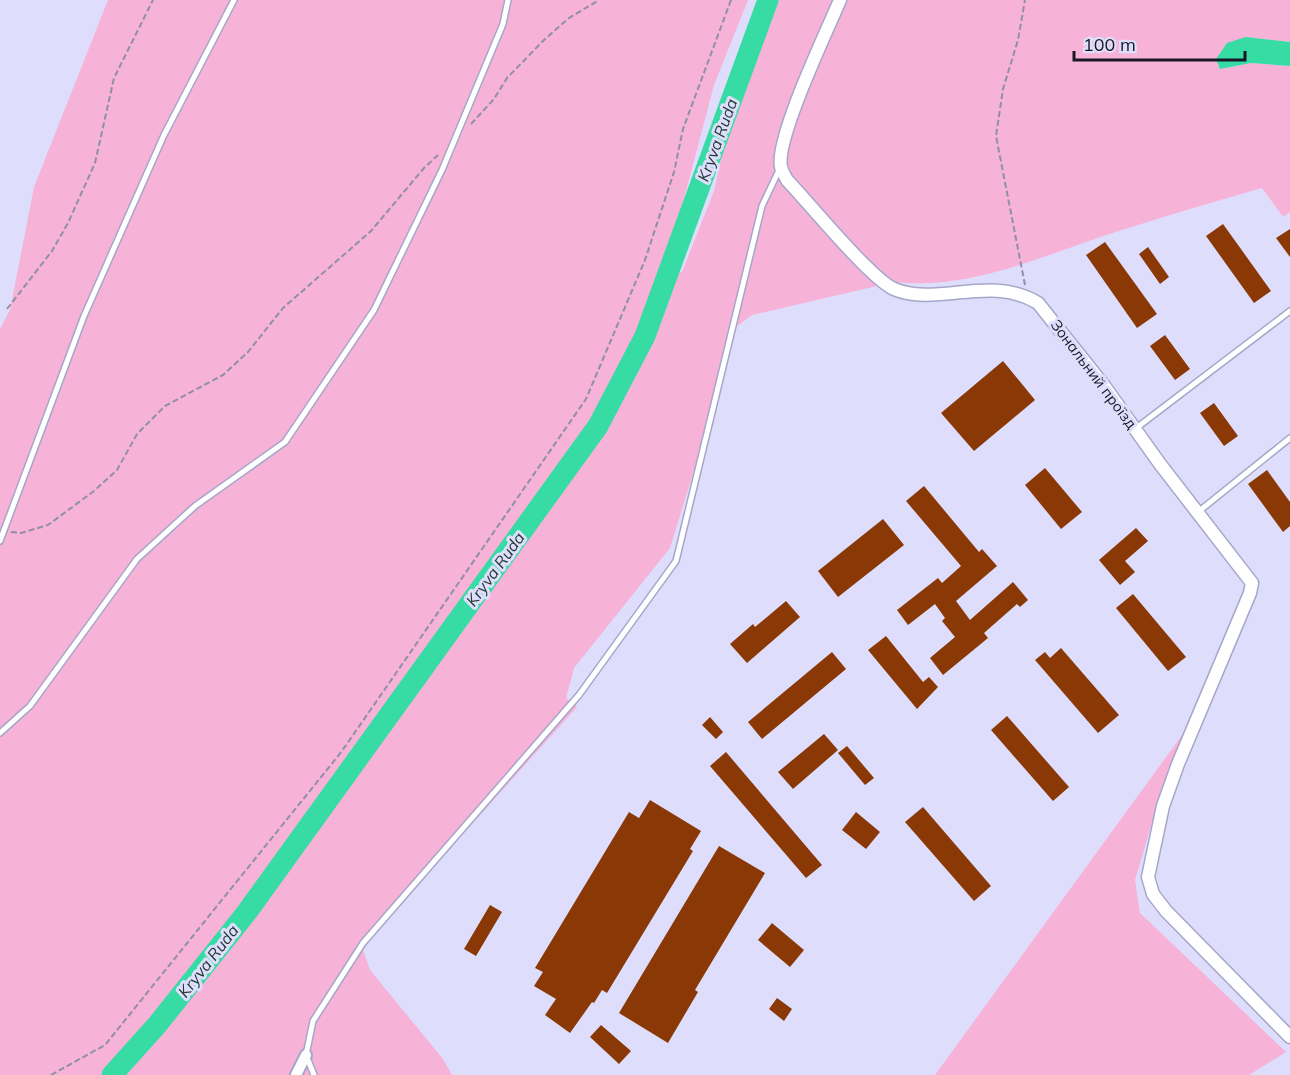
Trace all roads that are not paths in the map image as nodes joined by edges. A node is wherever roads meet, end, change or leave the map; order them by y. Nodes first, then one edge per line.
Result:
1 (234, 0) edge
2 (508, 0) edge
3 (840, 0) edge
4 (780, 167) junction
5 (1290, 310) edge
6 (1282, 317) junction
7 (1290, 318) edge
8 (1136, 429) junction
9 (1290, 438) edge
10 (1198, 512) junction
11 (0, 541) edge
12 (0, 733) edge
13 (1290, 1037) edge
14 (306, 1055) junction
15 (296, 1075) edge
16 (314, 1075) edge

1 - 11 lane
2 - 12 lane
3 - 4 street
4 - 8 street, Зональний проїзд
4 - 14 lane
5 - 6 lane
6 - 7 lane
6 - 8 lane
8 - 10 street, Зональний проїзд
9 - 10 lane
10 - 13 street, Зональний проїзд
14 - 15 street
14 - 16 lane

